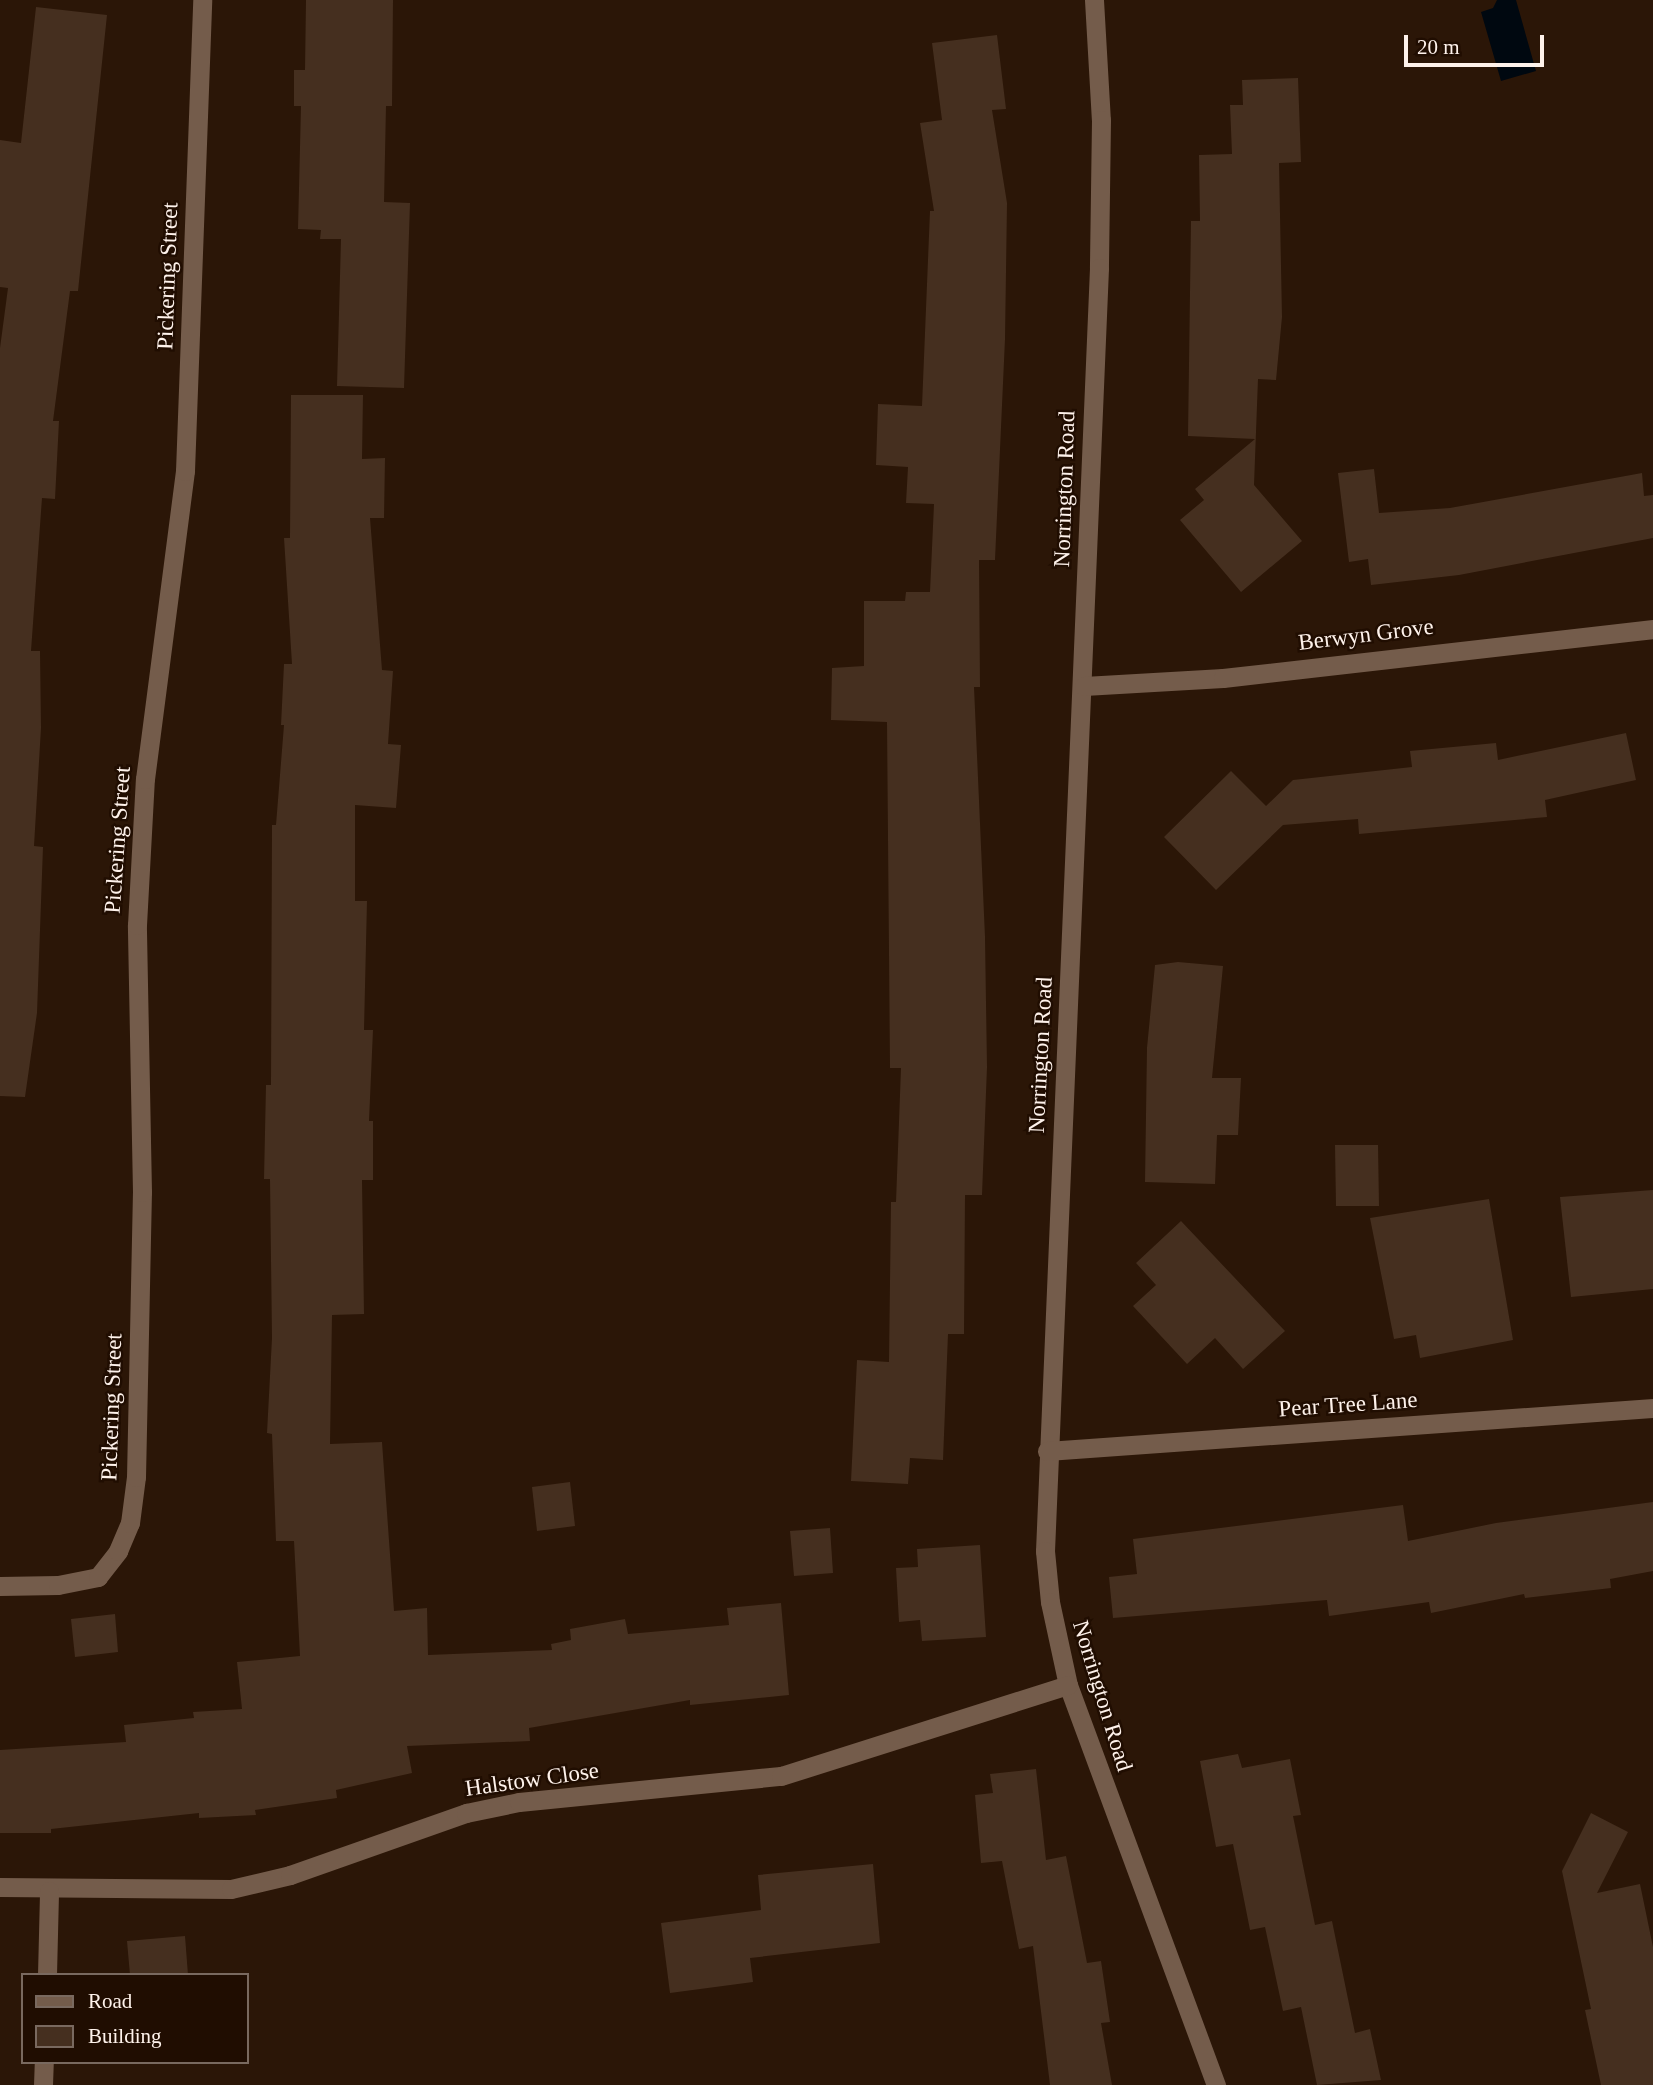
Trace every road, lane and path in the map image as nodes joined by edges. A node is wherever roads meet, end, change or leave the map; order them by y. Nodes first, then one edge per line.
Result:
1 (202, 0) edge
2 (1094, 0) edge
3 (1653, 629) edge
4 (1084, 687) junction
5 (1653, 1408) edge
6 (1047, 1451) junction
7 (0, 1586) edge
8 (1068, 1685) junction
9 (0, 1888) edge
10 (49, 1891) junction
11 (47, 1973) edge
12 (44, 2064) edge
13 (43, 2085) edge
14 (1216, 2085) edge

1 - 7 street, Pickering Street
2 - 4 street, Norrington Road
3 - 4 street, Berwyn Grove
4 - 6 street, Norrington Road
5 - 6 street, Pear Tree Lane
6 - 8 street, Norrington Road
8 - 10 street, Halstow Close
8 - 14 street, Norrington Road
9 - 10 street, Halstow Close
10 - 11 street
12 - 13 street

